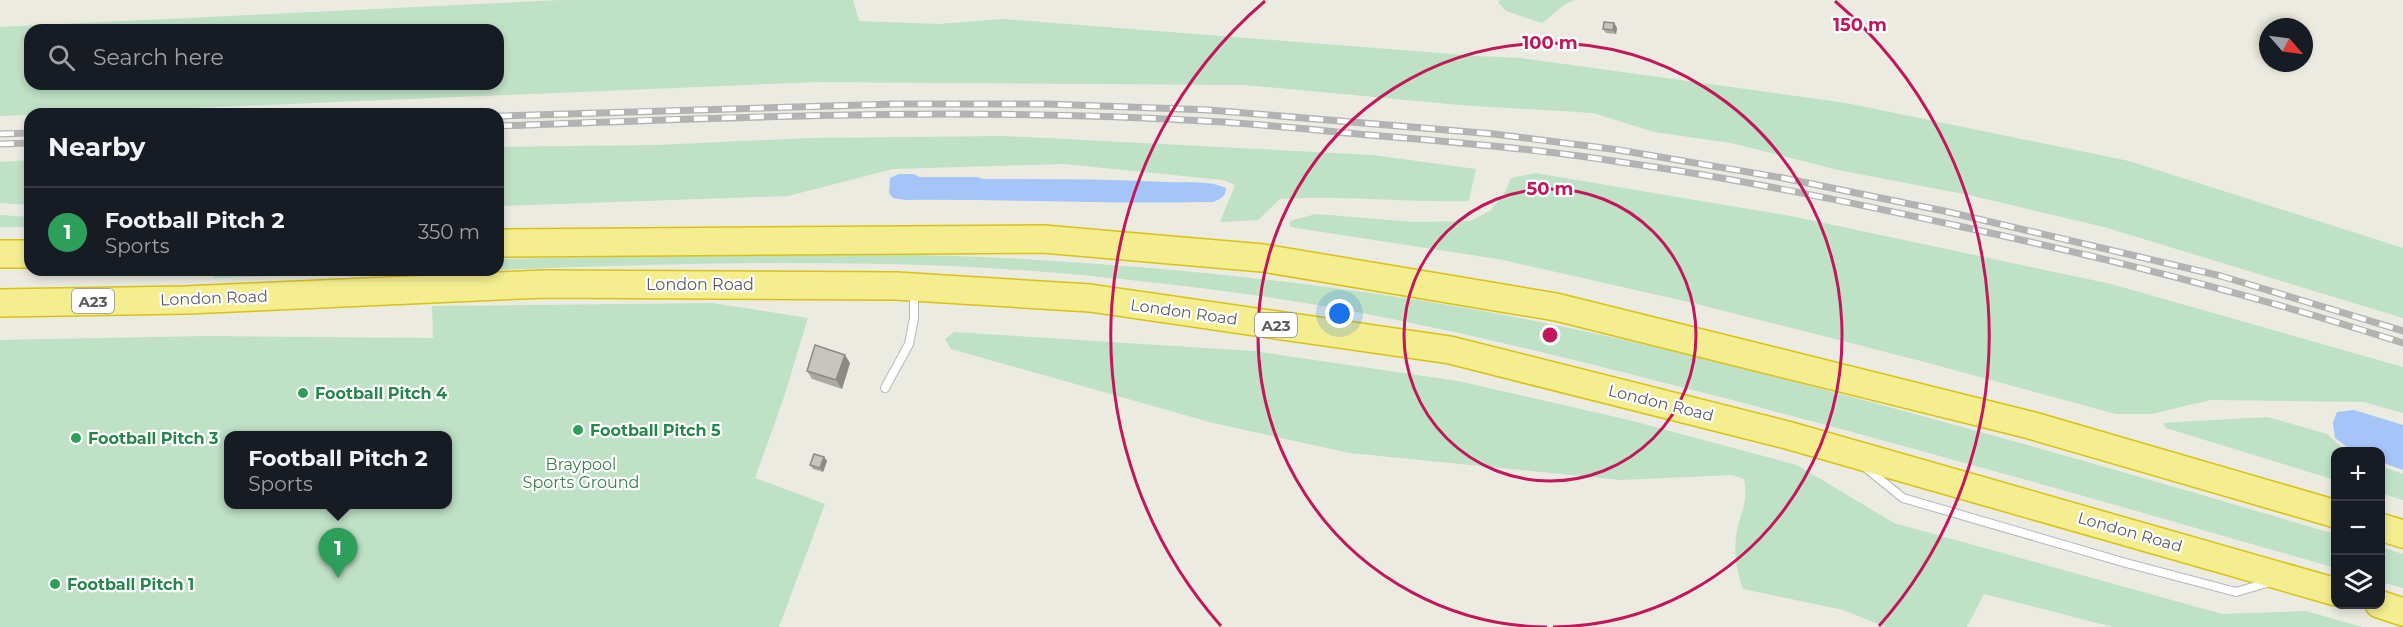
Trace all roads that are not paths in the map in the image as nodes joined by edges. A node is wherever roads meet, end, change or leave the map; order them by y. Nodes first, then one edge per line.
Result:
1 (504, 243) edge
2 (0, 254) edge
3 (24, 254) edge
4 (914, 287) junction
5 (0, 303) edge
6 (885, 388) dead end
7 (2331, 513) edge
8 (2385, 529) edge
9 (2403, 534) edge
10 (2331, 591) edge
11 (2385, 606) edge
12 (2403, 612) edge

1 - 7 highway
2 - 3 highway
4 - 5 highway, London Road / A23
4 - 6 lane
4 - 10 highway, London Road / A23
8 - 9 highway
11 - 12 highway

